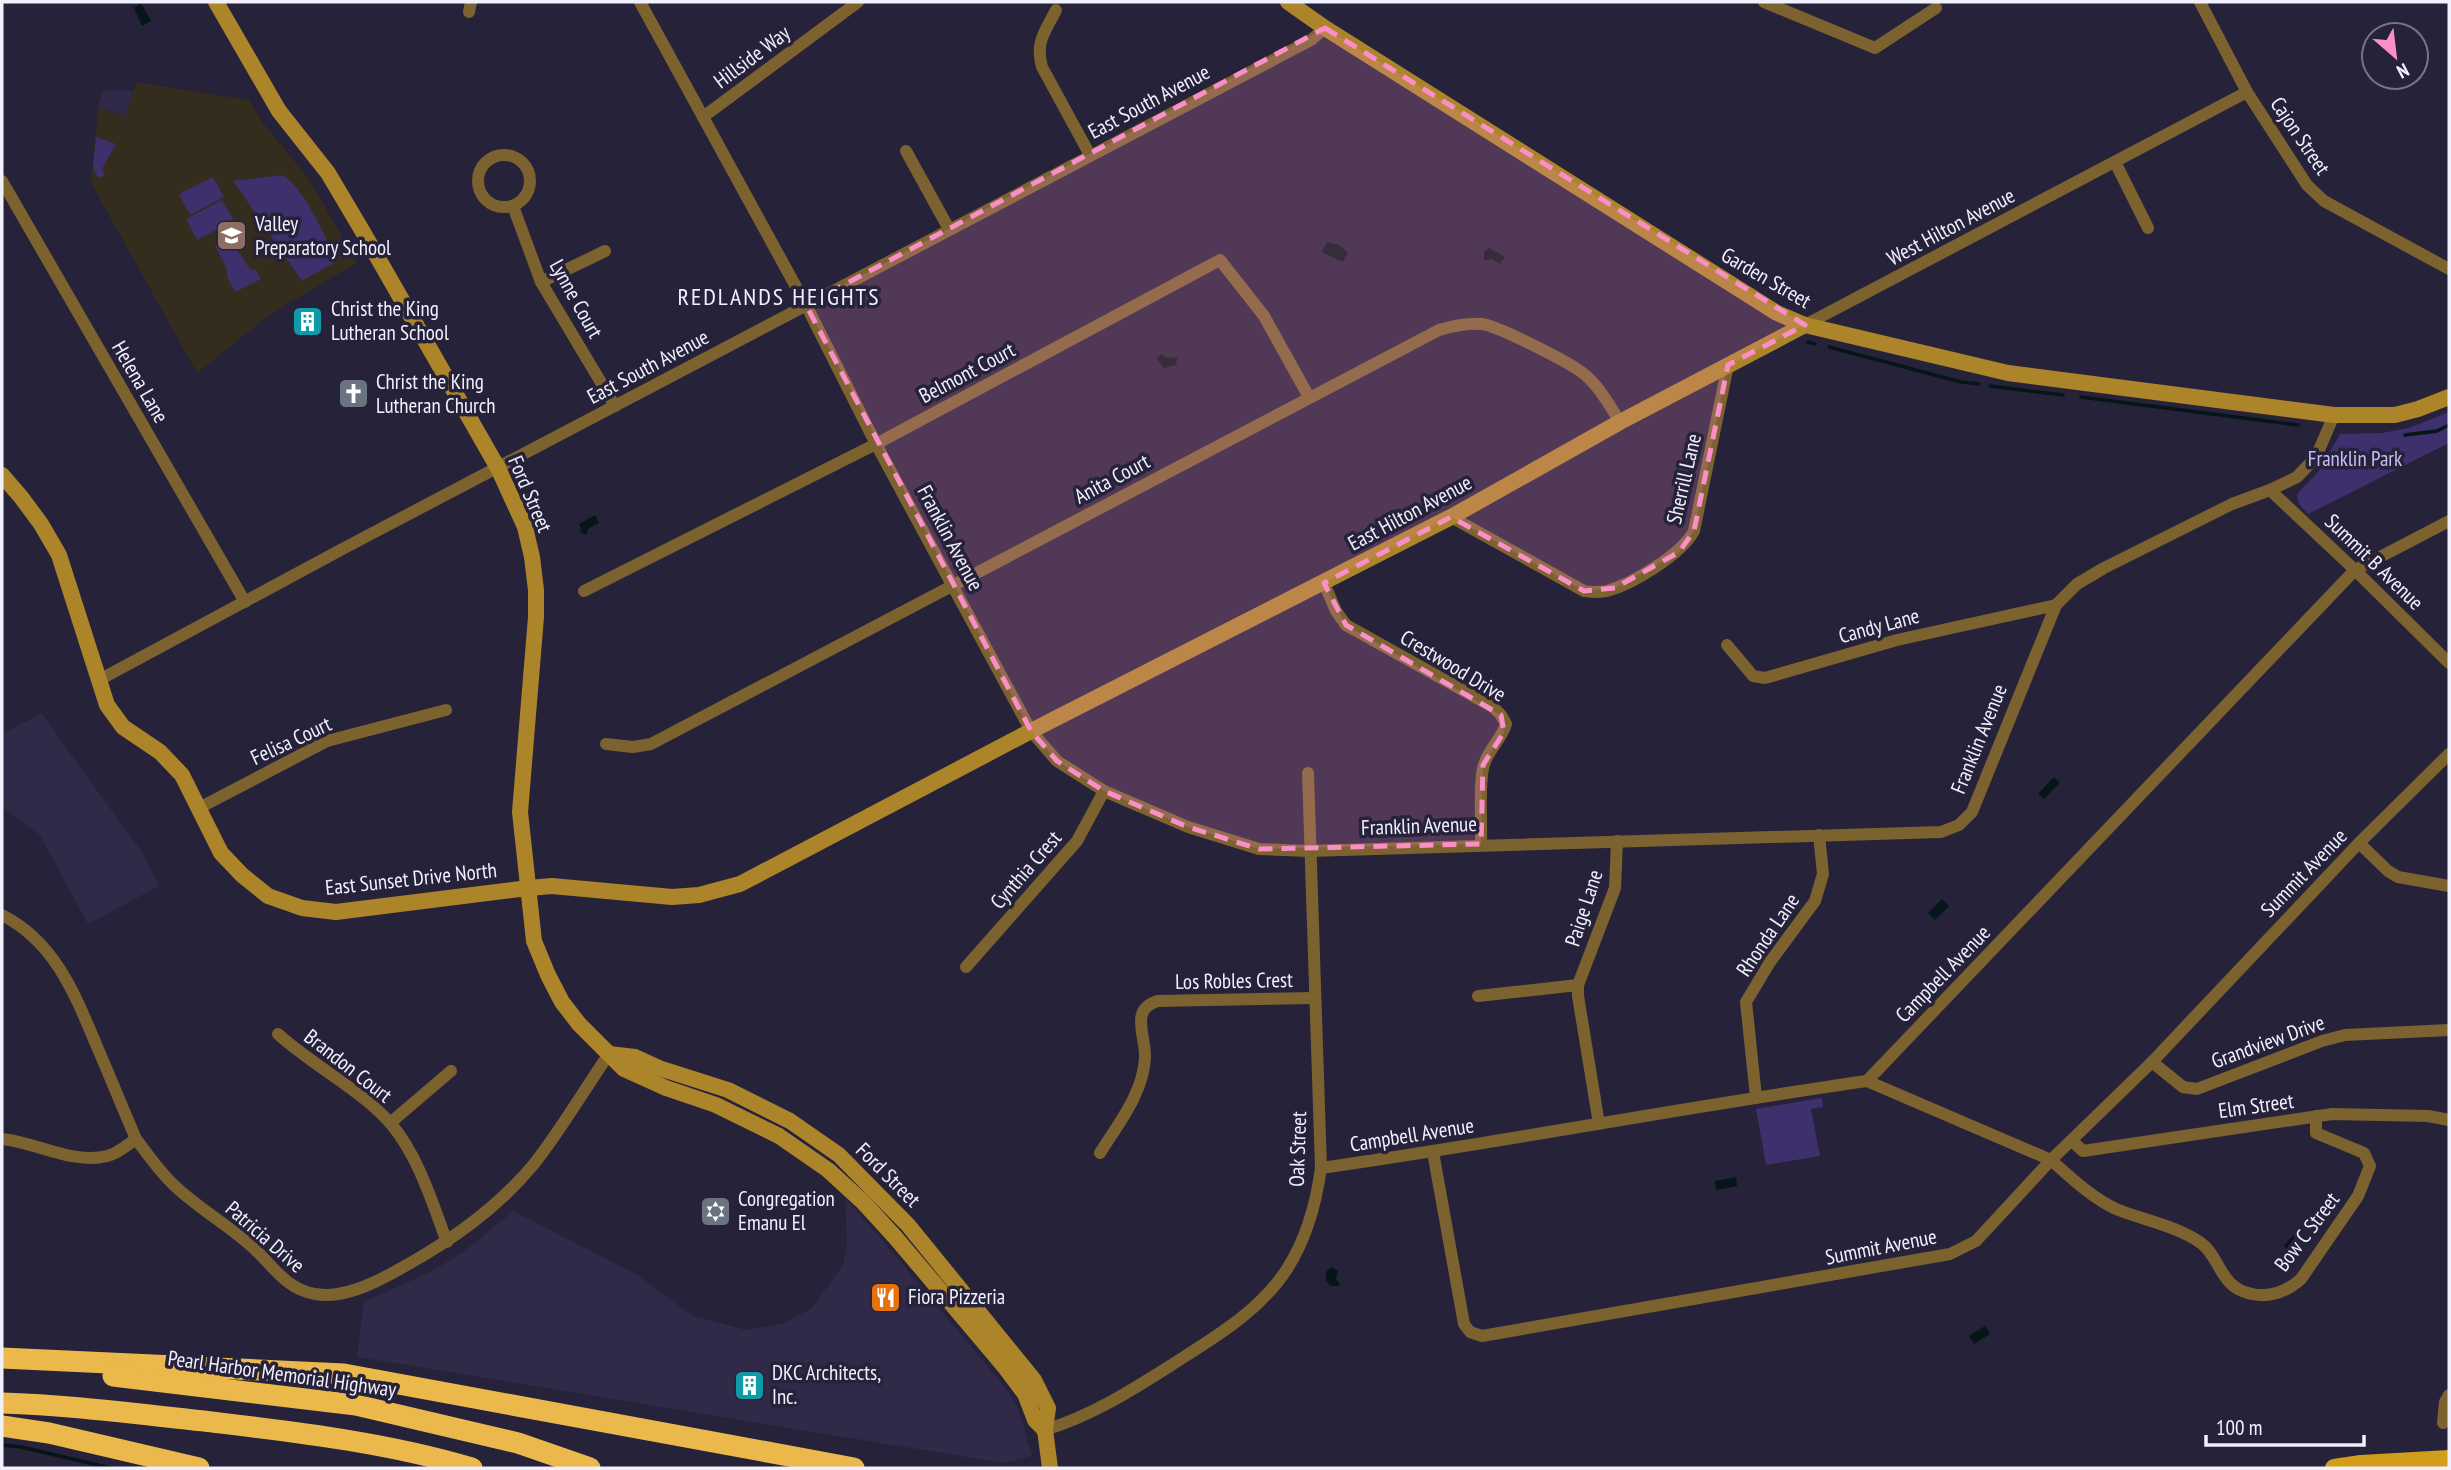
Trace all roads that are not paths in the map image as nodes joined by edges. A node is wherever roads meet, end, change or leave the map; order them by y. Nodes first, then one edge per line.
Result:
1 (216, 2) edge
2 (640, 2) edge
3 (858, 2) edge
4 (1288, 2) edge
5 (1764, 2) edge
6 (2200, 2) edge
7 (1936, 8) dead end
8 (1056, 10) dead end
9 (1325, 28) junction
10 (2248, 92) junction
11 (703, 117) junction
12 (906, 151) dead end
13 (1090, 155) junction
14 (2115, 162) junction
15 (2, 181) edge
16 (513, 206) junction
17 (2148, 228) dead end
18 (949, 229) junction
19 (605, 251) dead end
20 (2449, 268) edge
21 (541, 282) junction
22 (806, 305) junction
23 (1805, 325) junction
24 (1728, 365) junction
25 (1309, 397) junction
26 (2449, 397) edge
27 (615, 406) junction
28 (2334, 415) junction
29 (1620, 422) junction
30 (876, 444) junction
31 (498, 468) junction
32 (2, 475) edge
33 (2270, 490) junction
34 (1451, 517) junction
35 (2449, 521) edge
36 (2355, 569) junction
37 (1324, 583) junction
38 (951, 586) junction
39 (584, 591) dead end
40 (245, 602) junction
41 (2056, 605) junction
42 (1727, 645) dead end
43 (2449, 663) edge
44 (99, 680) junction
45 (446, 710) dead end
46 (1031, 731) junction
47 (606, 744) dead end
48 (2449, 754) edge
49 (1308, 772) dead end
50 (1104, 791) junction
51 (199, 808) junction
52 (1819, 835) junction
53 (1617, 841) junction
54 (2359, 843) junction
55 (1482, 844) junction
56 (1309, 851) junction
57 (2449, 886) edge
58 (528, 888) junction
59 (2, 915) edge
60 (966, 967) dead end
61 (1578, 985) junction
62 (1478, 996) dead end
63 (1315, 998) junction
64 (2449, 1030) edge
65 (278, 1034) dead end
66 (609, 1054) junction
67 (2152, 1062) junction
68 (452, 1070) dead end
69 (1867, 1081) junction
70 (1756, 1097) junction
71 (2316, 1116) junction
72 (2449, 1120) edge
73 (390, 1123) junction
74 (1599, 1124) junction
75 (2, 1139) edge
76 (136, 1139) junction
77 (2071, 1142) junction
78 (1433, 1152) junction
79 (1100, 1153) dead end
80 (2051, 1160) junction
81 (1321, 1168) junction
82 (895, 1237) junction
83 (447, 1242) junction
84 (944, 1271) junction
85 (2, 1361) edge
86 (2449, 1395) edge
87 (2, 1403) edge
88 (2443, 1423) dead end
89 (2, 1426) edge
90 (1045, 1430) junction
91 (2449, 1459) edge
92 (199, 1468) edge
93 (472, 1468) edge
94 (590, 1468) edge
95 (853, 1468) edge
96 (1050, 1468) edge
97 (2334, 1468) edge

1 - 31 street, Ford Street
2 - 11 street, Franklin Avenue
3 - 11 street, Hillside Way
4 - 9 street, Garden Street
5 - 7 street
6 - 10 street, Cajon Street
8 - 13 street
9 - 13 street, East South Avenue
9 - 23 street, Garden Street
10 - 14 street, West Hilton Avenue
10 - 20 street, Cajon Street
11 - 22 street, Franklin Avenue
12 - 18 street
13 - 18 street, East South Avenue
14 - 17 street
14 - 23 street, West Hilton Avenue
15 - 40 street, Helena Lane
16 - 16 street
16 - 21 street, Lynne Court
18 - 22 street, East South Avenue
19 - 21 street
21 - 27 street, Lynne Court
22 - 27 street, East South Avenue
22 - 30 street, Franklin Avenue
23 - 24 street, East Hilton Avenue
23 - 28 street, Garden Street
24 - 29 street, East Hilton Avenue
24 - 34 street, Sherrill Lane
25 - 29 street, Anita Court
25 - 30 street, Belmont Court
25 - 38 street, Anita Court
26 - 28 street
27 - 31 street, East South Avenue
28 - 33 street, Franklin Avenue
29 - 34 street, East Hilton Avenue
30 - 38 street, Franklin Avenue
30 - 39 street, Belmont Court
31 - 40 street, East South Avenue
31 - 58 street, Ford Street
32 - 44 street, East Sunset Drive North
33 - 36 street, Summit B Avenue
33 - 41 street, Franklin Avenue
34 - 37 street, East Hilton Avenue
35 - 36 street, Campbell Avenue
36 - 43 street, Summit B Avenue
36 - 69 street, Campbell Avenue
37 - 46 street, East Hilton Avenue
37 - 55 street, Crestwood Drive
38 - 46 street, Franklin Avenue
38 - 47 street, Anita Court
40 - 44 street, East South Avenue
41 - 42 street, Candy Lane
41 - 52 street, Franklin Avenue
44 - 51 street, East Sunset Drive North
45 - 51 street, Felisa Court
46 - 50 street, Franklin Avenue
46 - 58 street, East Sunset Drive North
48 - 54 street, Summit Avenue
49 - 56 street, Oak Street
50 - 56 street, Franklin Avenue
50 - 60 street, Cynthia Crest
51 - 58 street, East Sunset Drive North
52 - 53 street, Franklin Avenue
52 - 70 street, Rhonda Lane
53 - 55 street, Franklin Avenue
53 - 61 street, Paige Lane
54 - 57 street
54 - 67 street, Summit Avenue
55 - 56 street, Franklin Avenue
56 - 63 street, Oak Street
58 - 66 street, Ford Street
59 - 76 street, Patricia Drive
61 - 62 street
61 - 74 street, Paige Lane
63 - 79 street, Los Robles Crest
63 - 81 street, Oak Street
64 - 67 street, Grandview Drive
65 - 73 street, Brandon Court
66 - 82 street, Ford Street
66 - 83 street, Patricia Drive
66 - 84 street, Ford Street
67 - 77 street, Summit Avenue
68 - 73 street
69 - 70 street, Campbell Avenue
69 - 80 street
70 - 74 street, Campbell Avenue
71 - 72 street, Elm Street
71 - 77 street, Elm Street
71 - 80 street, Bow C Street
73 - 83 street, Brandon Court
74 - 78 street, Campbell Avenue
75 - 76 street
76 - 83 street, Patricia Drive
77 - 80 street, Summit Avenue
78 - 80 street, Summit Avenue
78 - 81 street, Campbell Avenue
81 - 90 street, Oak Street
82 - 84 street
82 - 90 street, Ford Street
84 - 90 street, Ford Street
85 - 94 highway, Pearl Harbor Memorial Highway
85 - 95 highway
86 - 88 street
87 - 93 highway
89 - 92 highway
90 - 96 street, Ford Street
91 - 97 main road

